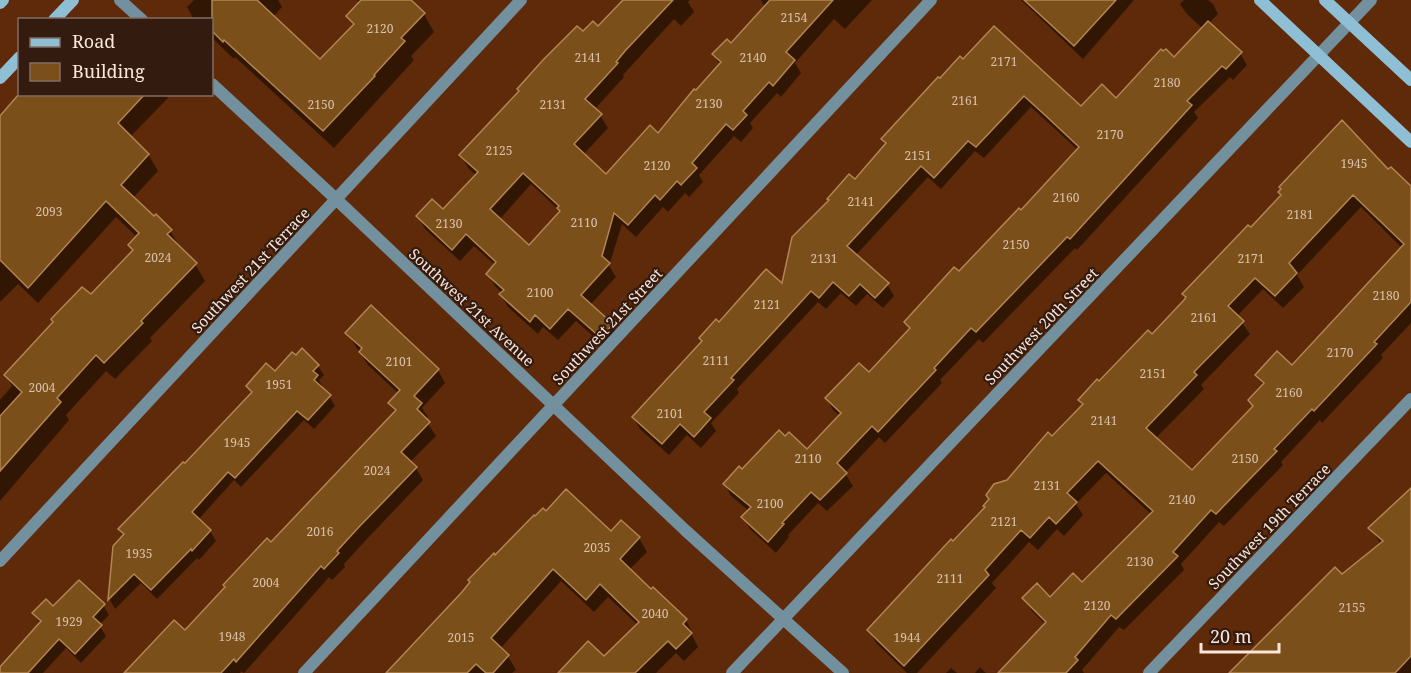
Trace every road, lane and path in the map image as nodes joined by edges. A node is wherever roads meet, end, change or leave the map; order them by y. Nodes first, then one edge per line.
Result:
1 (73, 0) edge
2 (120, 0) edge
3 (521, 0) edge
4 (931, 0) edge
5 (1260, 0) edge
6 (1324, 0) edge
7 (1371, 0) edge
8 (56, 18) edge
9 (140, 18) edge
10 (1350, 24) junction
11 (1319, 56) junction
12 (18, 59) edge
13 (0, 78) edge
14 (1411, 80) edge
15 (213, 85) edge
16 (1411, 142) edge
17 (336, 199) junction
18 (1411, 399) edge
19 (554, 405) junction
20 (0, 561) edge
21 (784, 618) junction
22 (304, 673) edge
23 (732, 673) edge
24 (843, 673) edge
25 (1149, 673) edge

1 - 8 main road
2 - 9 street
3 - 17 street, Southwest 21st Terrace
4 - 19 street, Southwest 21st Street
5 - 11 main road
6 - 10 main road
7 - 10 street, Southwest 20th Street
10 - 11 street, Southwest 20th Street
10 - 14 main road
11 - 16 main road
11 - 21 street, Southwest 20th Street
12 - 13 main road
15 - 17 street, Southwest 21st Avenue
17 - 19 street, Southwest 21st Avenue
17 - 20 street, Southwest 21st Terrace
18 - 25 street, Southwest 19th Terrace
19 - 21 street, Southwest 21st Avenue
19 - 22 street, Southwest 21st Street
21 - 23 street, Southwest 20th Street
21 - 24 street, Southwest 21st Avenue

